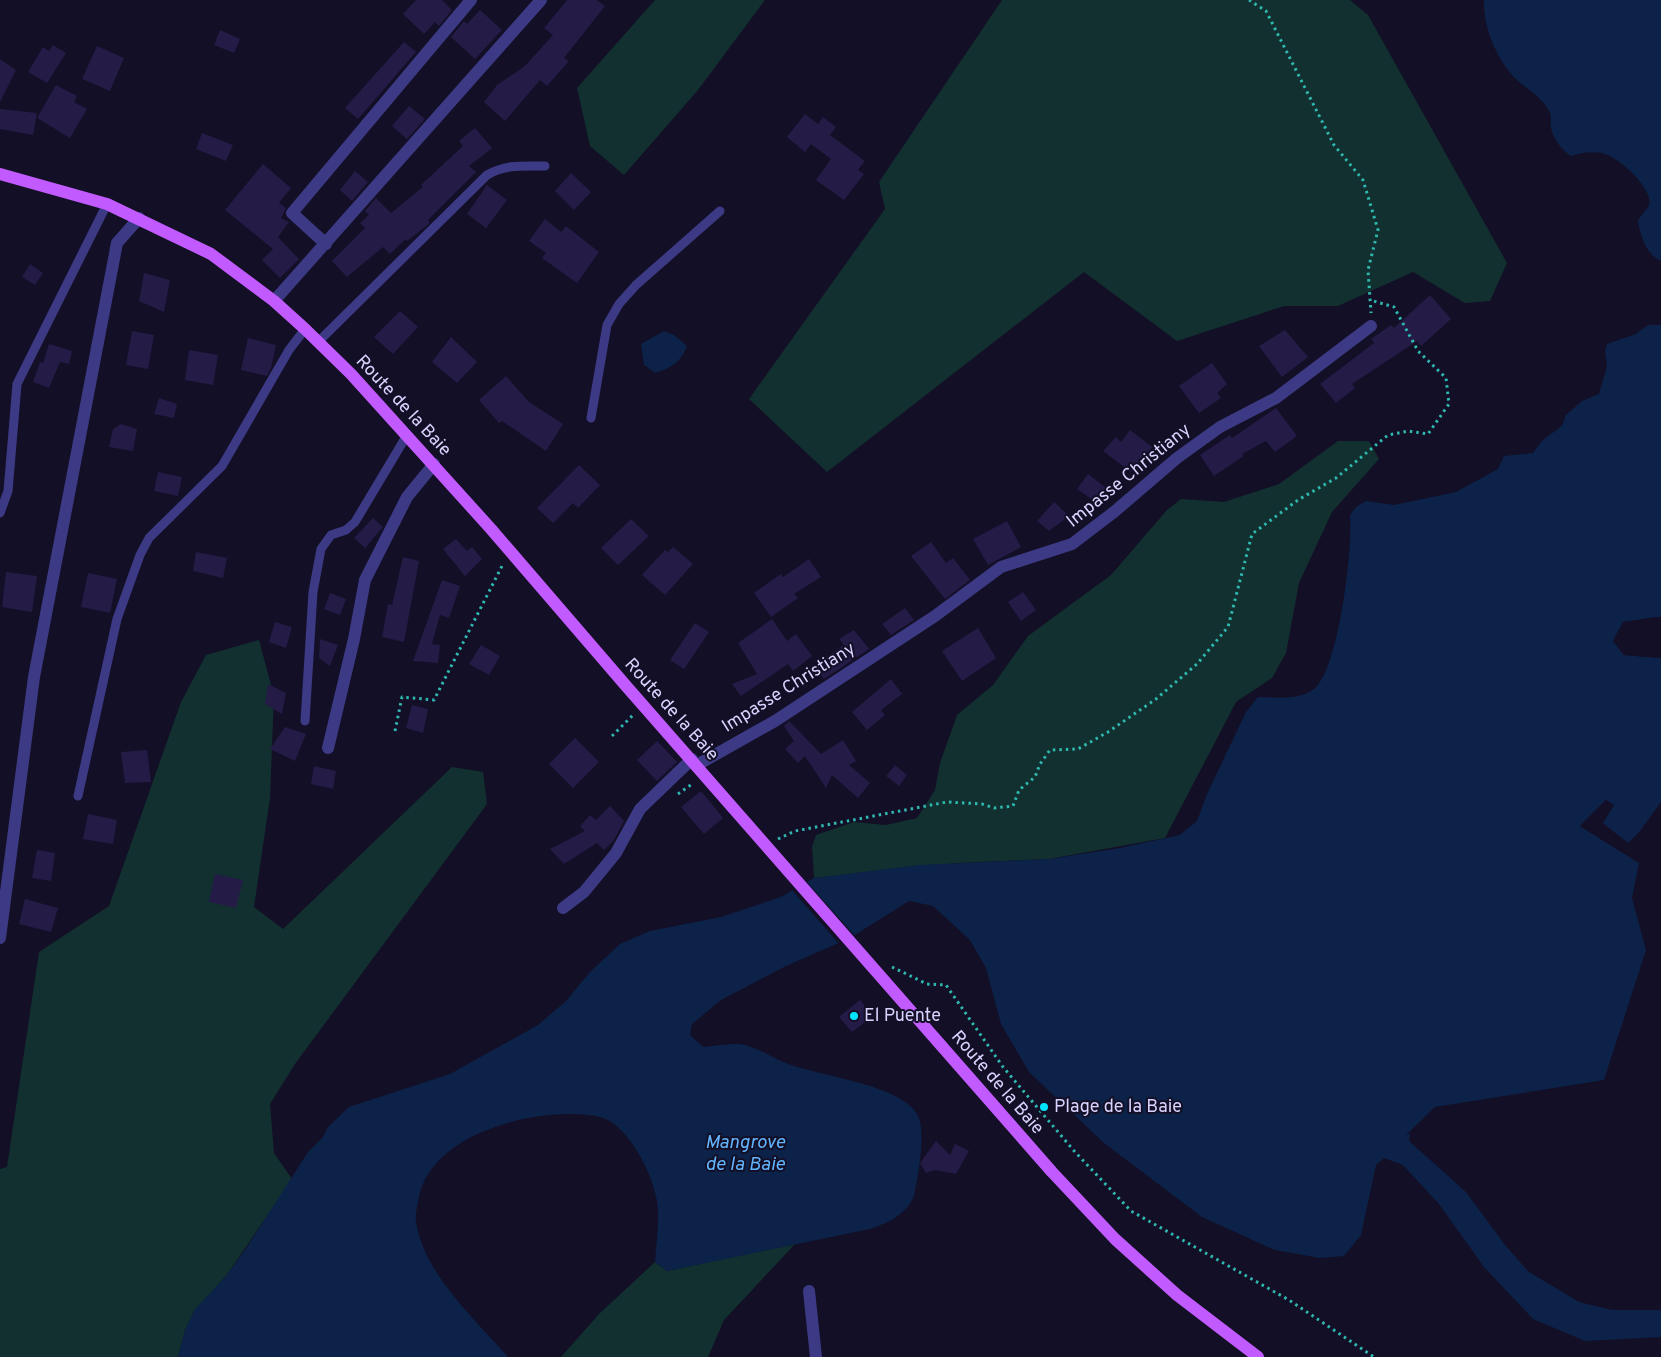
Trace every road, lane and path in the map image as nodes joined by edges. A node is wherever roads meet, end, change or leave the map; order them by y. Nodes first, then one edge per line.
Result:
1 (471, 0) edge
2 (541, 0) edge
3 (1249, 0) edge
4 (545, 166) dead end
5 (0, 174) edge
6 (107, 204) junction
7 (720, 211) dead end
8 (140, 218) junction
9 (326, 244) junction
10 (274, 300) junction
11 (1370, 300) junction
12 (1371, 326) joint
13 (305, 329) junction
14 (318, 342) junction
15 (590, 418) dead end
16 (407, 435) junction
17 (434, 464) junction
18 (0, 513) edge
19 (502, 566) dead end
20 (633, 715) dead end
21 (305, 721) dead end
22 (395, 731) dead end
23 (612, 736) dead end
24 (328, 748) dead end
25 (694, 762) junction
26 (78, 796) dead end
27 (765, 845) junction
28 (563, 908) dead end
29 (0, 938) edge
30 (884, 962) dead end
31 (810, 1291) dead end
32 (816, 1357) edge
33 (1258, 1357) edge
34 (1374, 1357) edge

1 - 9 street
2 - 9 street
3 - 11 path
4 - 14 lane
5 - 6 main road, Route de la Baie
6 - 8 main road, Route de la Baie
6 - 18 lane
7 - 15 lane
8 - 10 main road, Route de la Baie
8 - 29 street
9 - 10 street
10 - 13 main road, Route de la Baie
11 - 12 path
11 - 27 path
12 - 25 street, Impasse Christiany
13 - 14 main road, Route de la Baie
13 - 26 lane
14 - 16 main road, Route de la Baie
16 - 17 main road, Route de la Baie
16 - 21 lane
17 - 24 street
17 - 25 main road, Route de la Baie
19 - 22 path
20 - 23 path
25 - 27 main road, Route de la Baie
25 - 28 street, Impasse Christiany
27 - 33 main road, Route de la Baie
30 - 34 path
31 - 32 street

